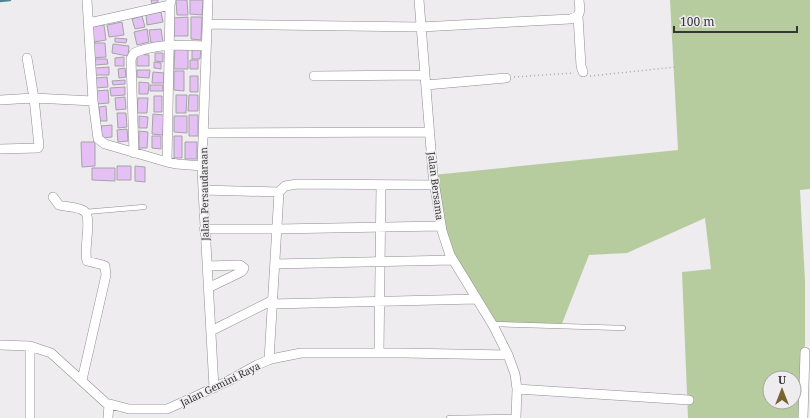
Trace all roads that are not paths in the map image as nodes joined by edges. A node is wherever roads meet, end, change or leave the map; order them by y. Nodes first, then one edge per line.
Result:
1 (208, 0) edge
2 (420, 0) edge
3 (579, 0) edge
4 (88, 2) edge
5 (170, 2) edge
6 (578, 16) junction
7 (89, 23) junction
8 (207, 24) junction
9 (421, 27) junction
10 (169, 45) junction
11 (206, 46) junction
12 (27, 58) dead end
13 (583, 72) road end
14 (425, 75) junction
15 (314, 76) dead end
16 (506, 78) road end
17 (426, 85) junction
18 (34, 98) junction
19 (0, 100) edge
20 (92, 101) junction
21 (430, 132) junction
22 (204, 133) junction
23 (0, 149) edge
24 (134, 153) junction
25 (167, 162) junction
26 (202, 166) junction
27 (381, 185) junction
28 (435, 185) junction
29 (203, 190) junction
30 (279, 192) junction
31 (53, 197) dead end
32 (144, 207) dead end
33 (85, 212) junction
34 (441, 226) junction
35 (380, 227) junction
36 (204, 229) junction
37 (277, 230) junction
38 (453, 260) junction
39 (380, 261) junction
40 (275, 264) junction
41 (207, 266) junction
42 (208, 288) junction
43 (477, 299) junction
44 (380, 301) junction
45 (273, 302) junction
46 (492, 324) junction
47 (623, 328) dead end
48 (210, 331) junction
49 (0, 345) edge
50 (30, 346) junction
51 (805, 352) dead end
52 (379, 353) junction
53 (508, 355) junction
54 (269, 360) junction
55 (82, 380) junction
56 (214, 388) junction
57 (517, 389) junction
58 (807, 391) edge
59 (689, 400) dead end
60 (109, 404) junction
61 (164, 413) edge
62 (30, 418) edge
63 (108, 418) edge
64 (449, 418) edge
65 (516, 418) edge
66 (803, 418) edge

1 - 8 street, Jalan Persaudaraan
2 - 9 street, Jalan Bersama
3 - 6 street
4 - 7 street
5 - 7 street
5 - 10 street
6 - 9 street
6 - 13 street
7 - 20 street
8 - 9 street
8 - 11 street, Jalan Persaudaraan
9 - 14 street, Jalan Bersama
10 - 11 street
10 - 24 street
10 - 25 street
11 - 22 street, Jalan Persaudaraan
12 - 18 street
14 - 15 street
14 - 17 street, Jalan Bersama
16 - 17 street
17 - 21 street, Jalan Bersama
18 - 19 street
18 - 20 street
18 - 23 street
20 - 24 street
21 - 22 street
21 - 28 street, Jalan Bersama
22 - 26 street, Jalan Persaudaraan
24 - 25 street
25 - 26 street
26 - 29 street, Jalan Persaudaraan
27 - 28 street
27 - 30 street
27 - 35 street
28 - 34 street, Jalan Bersama
29 - 30 street
29 - 36 street, Jalan Persaudaraan
30 - 37 street
31 - 33 street
32 - 33 lane
33 - 55 street
34 - 35 street
34 - 38 street, Jalan Bersama
35 - 37 street
35 - 39 street
36 - 37 street
36 - 41 street, Jalan Persaudaraan
37 - 40 street
38 - 39 street
38 - 43 street, Jalan Bersama
39 - 40 street
39 - 44 street
40 - 45 street
41 - 42 street, Jalan Persaudaraan
41 - 42 street
42 - 48 street, Jalan Persaudaraan
43 - 44 street
43 - 46 street, Jalan Bersama
44 - 45 street
44 - 52 street
45 - 48 street
45 - 54 street
46 - 47 lane
46 - 53 street, Jalan Bersama
48 - 56 street, Jalan Persaudaraan
49 - 50 street, Jalan Gemini Raya
50 - 55 street, Jalan Gemini Raya
50 - 62 street
51 - 58 street
52 - 53 street, Jalan Gemini Raya
52 - 54 street, Jalan Gemini Raya
53 - 57 street, Jalan Bersama
54 - 56 street, Jalan Gemini Raya
55 - 60 street, Jalan Gemini Raya
56 - 61 street, Jalan Gemini Raya
57 - 59 street
57 - 65 street, Jalan Bersama
58 - 66 street
60 - 61 street, Jalan Gemini Raya
60 - 63 street
64 - 65 lane

